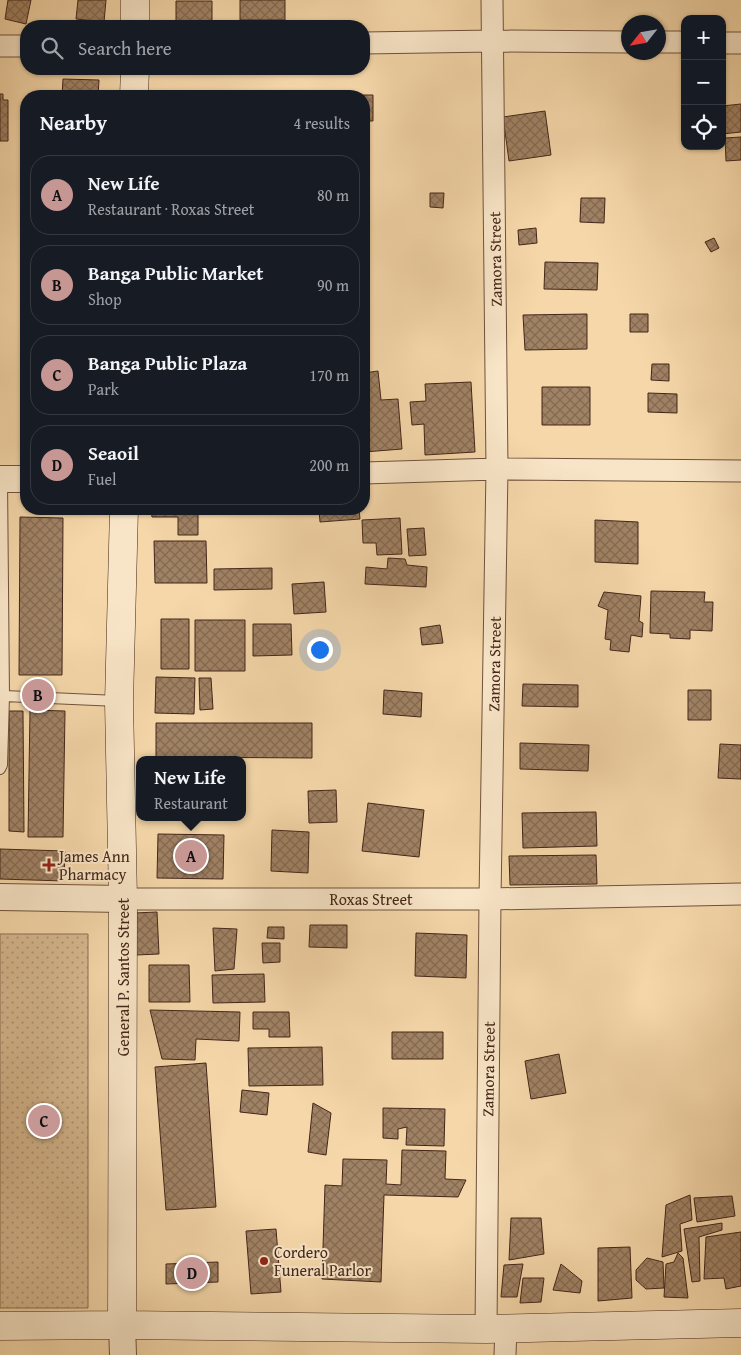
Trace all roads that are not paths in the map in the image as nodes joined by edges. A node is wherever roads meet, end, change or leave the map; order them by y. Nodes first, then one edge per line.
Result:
1 (135, 0) edge
2 (492, 0) edge
3 (135, 20) edge
4 (492, 41) junction
5 (621, 42) edge
6 (666, 42) edge
7 (681, 42) edge
8 (370, 43) edge
9 (726, 43) edge
10 (741, 43) edge
11 (0, 46) edge
12 (20, 46) edge
13 (135, 75) edge
14 (134, 90) edge
15 (497, 469) junction
16 (741, 471) edge
17 (370, 473) edge
18 (9, 479) edge
19 (124, 515) edge
20 (4, 696) junction
21 (120, 702) junction
22 (0, 769) edge
23 (741, 894) edge
24 (0, 897) edge
25 (123, 899) junction
26 (490, 899) junction
27 (741, 1323) edge
28 (122, 1325) junction
29 (0, 1326) edge
30 (496, 1328) junction
31 (123, 1355) edge
32 (505, 1355) edge

1 - 3 main road
2 - 4 street, Zamora Street
4 - 5 street
4 - 8 street
4 - 15 street, Zamora Street
6 - 7 street
9 - 10 street
11 - 12 street
13 - 14 main road
15 - 16 street
15 - 17 street
15 - 26 street, Zamora Street
18 - 20 lane
19 - 21 main road, General P. Santos Street
20 - 21 lane
20 - 22 lane
21 - 25 main road, General P. Santos Street
23 - 26 street, Roxas Street
24 - 25 street, Roxas Street
25 - 26 street, Roxas Street
25 - 28 main road, General P. Santos Street
26 - 30 street, Zamora Street
27 - 30 main road
28 - 29 main road
28 - 30 main road
28 - 31 street, General P. Santos Street
30 - 32 street, Zamora Street

